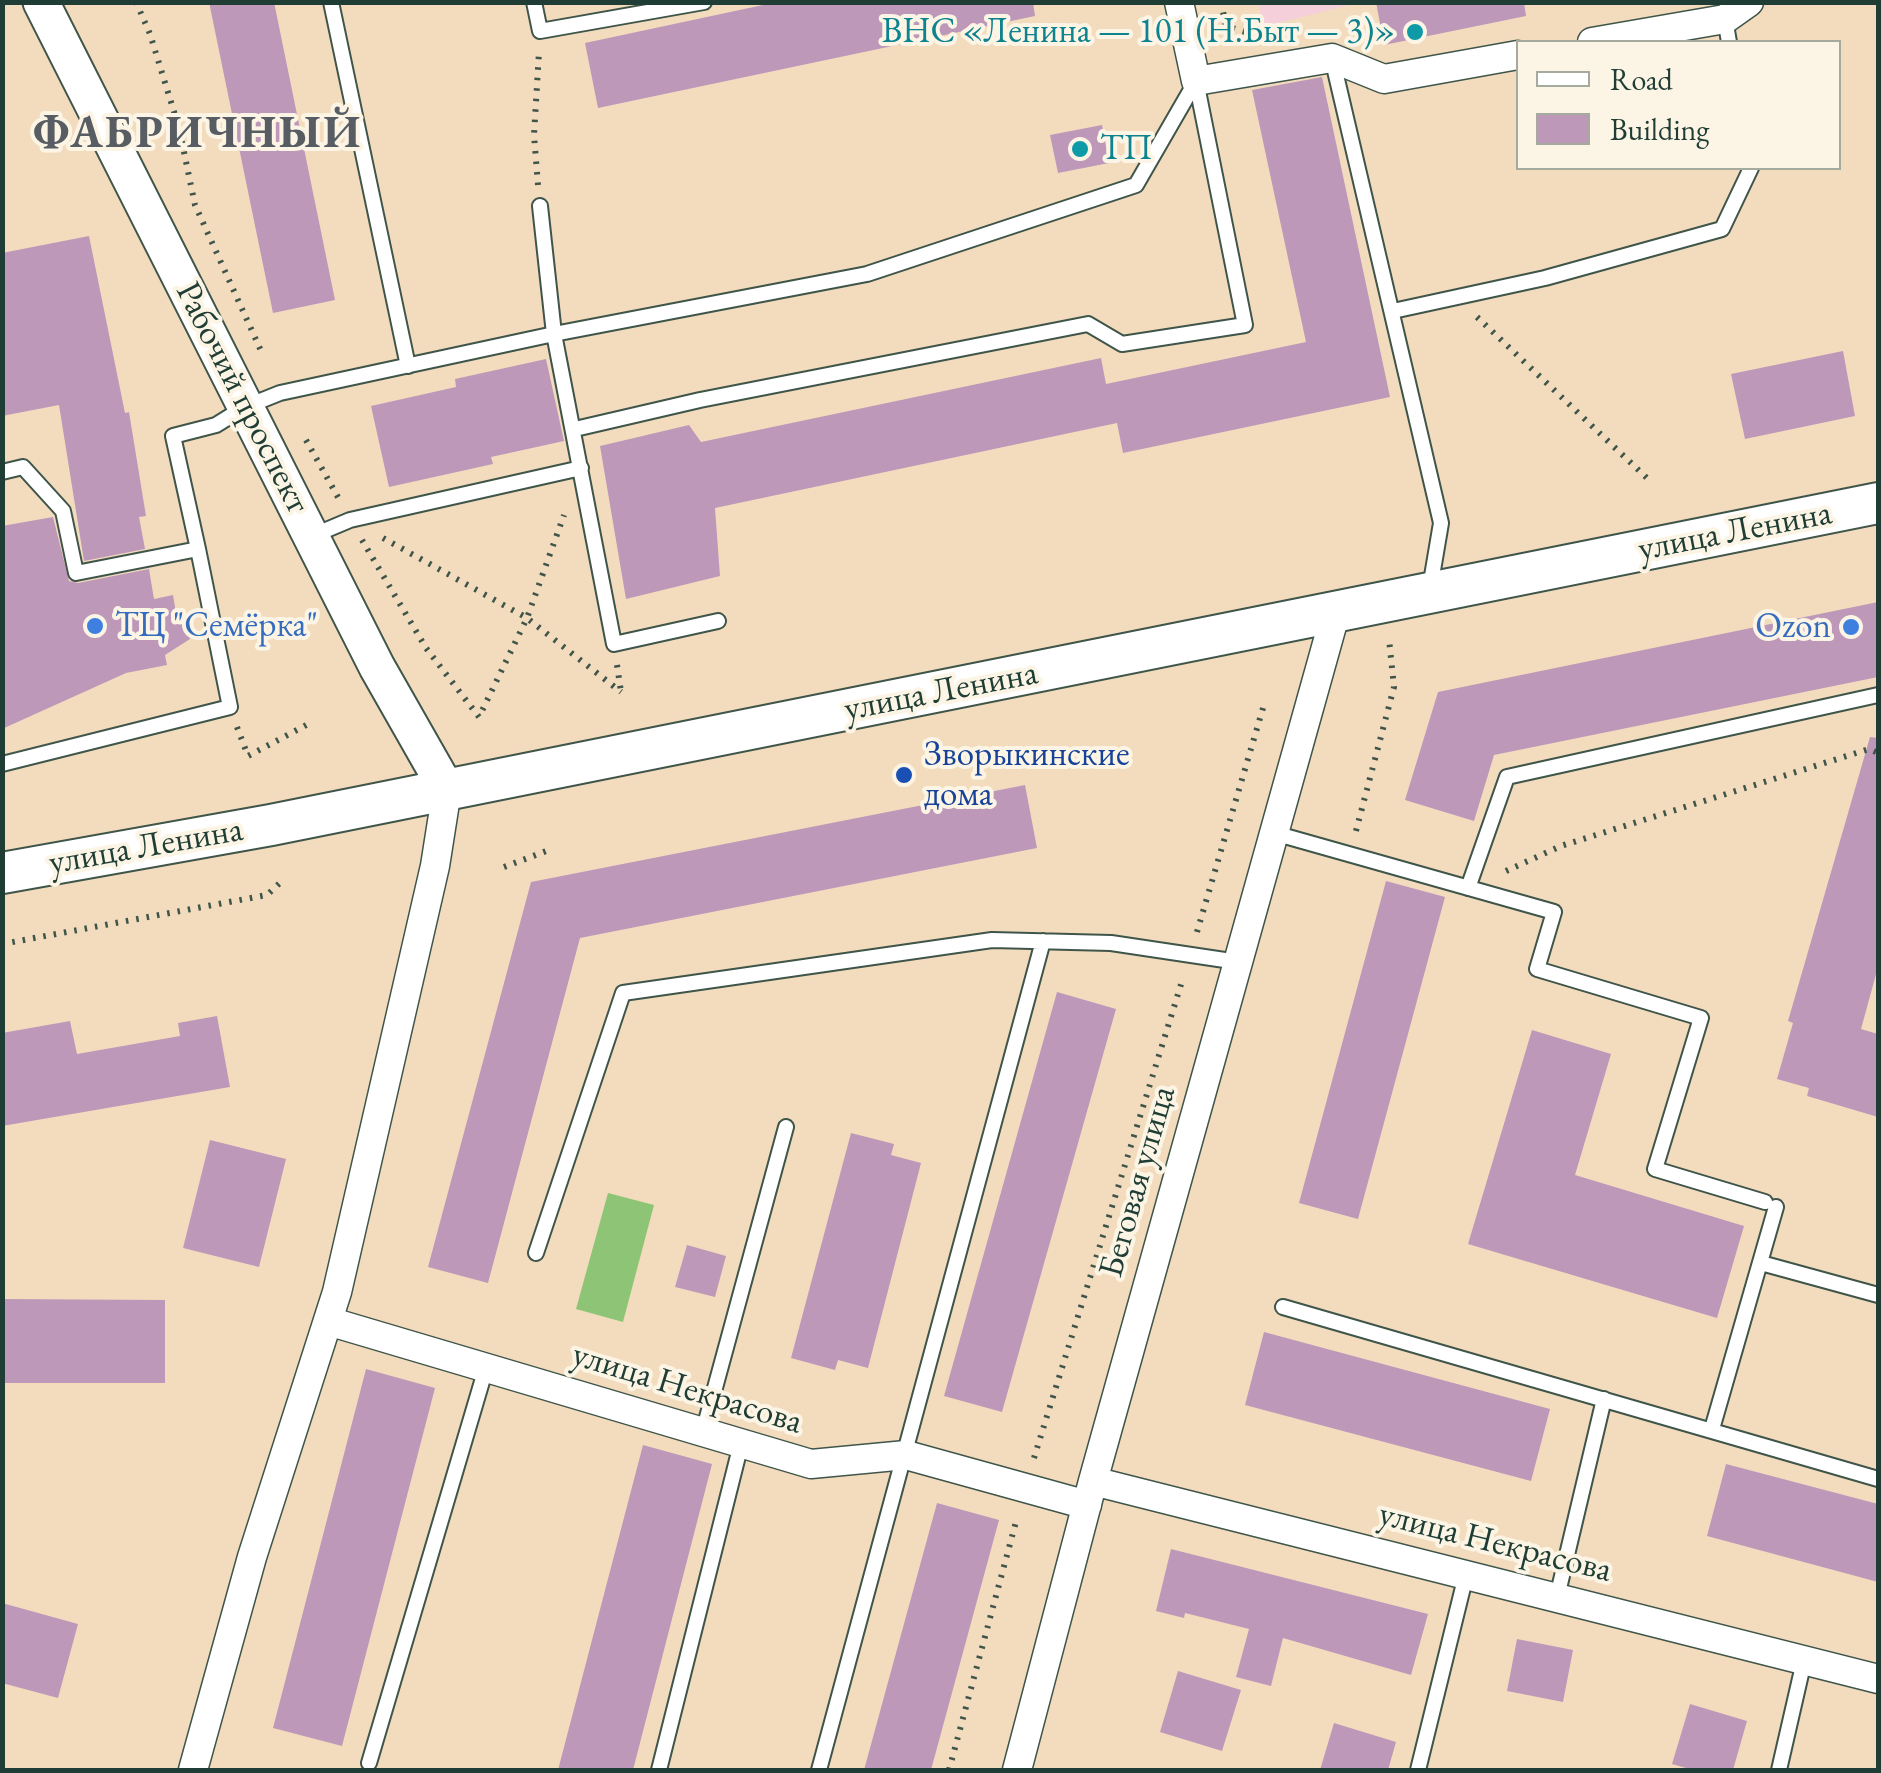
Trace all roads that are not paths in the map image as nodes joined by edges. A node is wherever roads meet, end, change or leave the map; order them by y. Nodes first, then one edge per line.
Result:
1 (41, 2) edge
2 (332, 2) edge
3 (534, 2) edge
4 (704, 2) edge
5 (1179, 2) edge
6 (1748, 2) edge
7 (1727, 31) edge
8 (1617, 40) edge
9 (1516, 55) edge
10 (1332, 58) junction
11 (1196, 81) junction
12 (1750, 170) edge
13 (540, 206) road end
14 (1392, 311) junction
15 (554, 334) junction
16 (408, 366) junction
17 (245, 407) junction
18 (575, 429) junction
19 (581, 468) junction
20 (2, 472) edge
21 (1878, 503) edge
22 (312, 536) junction
23 (198, 548) junction
24 (1428, 594) junction
25 (1335, 614) junction
26 (718, 621) dead end
27 (1878, 695) edge
28 (2, 764) edge
29 (447, 790) junction
30 (1274, 833) junction
31 (2, 873) edge
32 (1468, 888) junction
33 (1042, 942) junction
34 (1238, 962) junction
35 (786, 1127) dead end
36 (536, 1253) dead end
37 (1762, 1263) junction
38 (1878, 1295) edge
39 (1283, 1307) dead end
40 (328, 1321) junction
41 (486, 1368) junction
42 (1604, 1399) junction
43 (1712, 1429) junction
44 (703, 1432) junction
45 (741, 1444) junction
46 (906, 1455) junction
47 (1878, 1479) edge
48 (1090, 1493) junction
49 (1466, 1575) junction
50 (1557, 1597) junction
51 (1804, 1661) junction
52 (1878, 1679) edge
53 (369, 1764) dead end
54 (194, 1770) edge
55 (659, 1770) edge
56 (819, 1770) edge
57 (1017, 1770) edge
58 (1418, 1770) edge
59 (1779, 1770) edge

1 - 17 street, Рабочий проспект
2 - 16 lane
3 - 4 lane
5 - 11 street
6 - 7 street
7 - 8 street
9 - 10 street
10 - 11 street
10 - 14 lane
11 - 15 lane
11 - 18 lane
12 - 14 lane
13 - 15 lane
14 - 24 lane
15 - 16 lane
15 - 18 lane
16 - 17 lane
17 - 22 street, Рабочий проспект
17 - 23 lane
18 - 19 lane
19 - 22 lane
19 - 26 lane
20 - 23 lane
21 - 24 main road, улица Ленина
22 - 29 street, Рабочий проспект
23 - 28 lane
24 - 25 main road, улица Ленина
25 - 29 main road, улица Ленина
25 - 30 street, Беговая улица
27 - 32 lane
29 - 31 main road, улица Ленина
29 - 40 street
30 - 32 lane
30 - 34 street, Беговая улица
32 - 37 lane
33 - 34 lane
33 - 36 lane
33 - 46 lane
34 - 48 street, Беговая улица
35 - 44 lane
37 - 38 lane
37 - 43 lane
39 - 42 lane
40 - 41 street, улица Некрасова
40 - 54 street
41 - 44 street, улица Некрасова
41 - 53 lane
42 - 43 lane
42 - 50 lane
43 - 47 lane
44 - 45 street, улица Некрасова
45 - 46 street, улица Некрасова
45 - 55 lane
46 - 48 street, улица Некрасова
46 - 56 lane
48 - 49 street, улица Некрасова
48 - 57 street, Беговая улица
49 - 50 street, улица Некрасова
49 - 58 lane
50 - 51 street, улица Некрасова
51 - 52 street, улица Некрасова
51 - 59 lane

